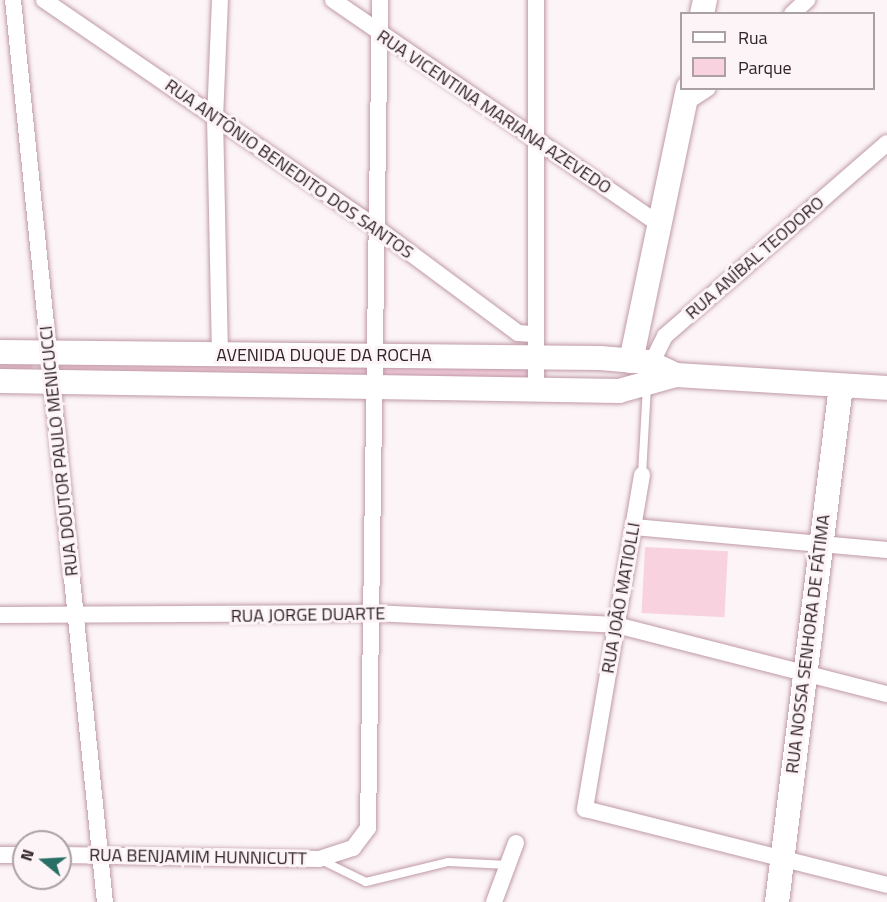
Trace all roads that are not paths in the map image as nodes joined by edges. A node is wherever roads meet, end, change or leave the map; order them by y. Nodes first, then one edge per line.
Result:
1 (13, 0) edge
2 (44, 0) edge
3 (220, 0) edge
4 (333, 0) edge
5 (380, 0) edge
6 (536, 0) edge
7 (807, 0) edge
8 (794, 12) edge
9 (380, 34) junction
10 (703, 90) edge
11 (687, 96) edge
12 (215, 119) junction
13 (535, 142) junction
14 (887, 143) edge
15 (656, 222) junction
16 (378, 229) junction
17 (535, 345) junction
18 (0, 352) edge
19 (49, 353) junction
20 (375, 354) junction
21 (220, 355) junction
22 (639, 361) junction
23 (676, 375) junction
24 (0, 381) edge
25 (50, 382) junction
26 (375, 384) junction
27 (647, 386) junction
28 (841, 386) junction
29 (887, 388) edge
30 (537, 392) junction
31 (642, 475) joint
32 (634, 527) junction
33 (819, 543) junction
34 (887, 550) edge
35 (373, 613) junction
36 (0, 615) edge
37 (76, 618) junction
38 (616, 624) junction
39 (803, 674) junction
40 (887, 694) edge
41 (516, 843) dead end
42 (72, 855) edge
43 (100, 855) junction
44 (319, 859) junction
45 (783, 863) junction
46 (508, 865) junction
47 (887, 885) edge
48 (105, 902) edge
49 (494, 902) edge
50 (777, 902) edge

1 - 19 street, RUA DOUTOR PAULO MENICUCCI
2 - 12 street, RUA ANTÔNIO BENEDITO DOS SANTOS
3 - 12 street
4 - 9 street, RUA VICENTINA MARIANA AZEVEDO
5 - 9 street
6 - 13 street
7 - 8 street
9 - 13 street, RUA VICENTINA MARIANA AZEVEDO
9 - 16 street
10 - 11 street
11 - 15 street
12 - 16 street, RUA ANTÔNIO BENEDITO DOS SANTOS
12 - 21 street
13 - 15 street, RUA VICENTINA MARIANA AZEVEDO
13 - 17 street
14 - 22 street, RUA ANÍBAL TEODORO
15 - 22 street
16 - 17 street, RUA ANTÔNIO BENEDITO DOS SANTOS
16 - 20 street
17 - 20 street, AVENIDA DUQUE DA ROCHA
17 - 22 street, AVENIDA DUQUE DA ROCHA
17 - 30 street
18 - 19 street, AVENIDA DUQUE DA ROCHA
19 - 21 street, AVENIDA DUQUE DA ROCHA
19 - 25 street, RUA DOUTOR PAULO MENICUCCI
20 - 21 street, AVENIDA DUQUE DA ROCHA
20 - 26 street
22 - 23 street
22 - 27 street
23 - 27 street, AVENIDA DUQUE DA ROCHA
23 - 28 street
24 - 25 street, AVENIDA DUQUE DA ROCHA
25 - 26 street, AVENIDA DUQUE DA ROCHA
25 - 37 street, RUA DOUTOR PAULO MENICUCCI
26 - 30 street, AVENIDA DUQUE DA ROCHA
26 - 35 street
27 - 30 street, AVENIDA DUQUE DA ROCHA
27 - 31 lane, RUA JOÃO MATIOLLI
28 - 29 street
28 - 33 street, RUA NOSSA SENHORA DE FÁTIMA
31 - 32 street, RUA JOÃO MATIOLLI
32 - 33 street
32 - 38 street, RUA JOÃO MATIOLLI
33 - 34 street
33 - 39 street, RUA NOSSA SENHORA DE FÁTIMA
35 - 37 street, RUA JORGE DUARTE
35 - 38 street, RUA JORGE DUARTE
35 - 44 street
36 - 37 street, RUA JORGE DUARTE
37 - 43 street, RUA DOUTOR PAULO MENICUCCI
38 - 39 street, RUA JORGE DUARTE
38 - 45 street, RUA JOÃO MATIOLLI
39 - 40 street, RUA JORGE DUARTE
39 - 45 street, RUA NOSSA SENHORA DE FÁTIMA
41 - 46 street
42 - 43 street, RUA BENJAMIM HUNNICUTT
43 - 44 street, RUA BENJAMIM HUNNICUTT
43 - 48 street, RUA DOUTOR PAULO MENICUCCI
44 - 46 lane, RUA BENJAMIM HUNNICUTT
45 - 47 street
45 - 50 street, RUA NOSSA SENHORA DE FÁTIMA
46 - 49 street

